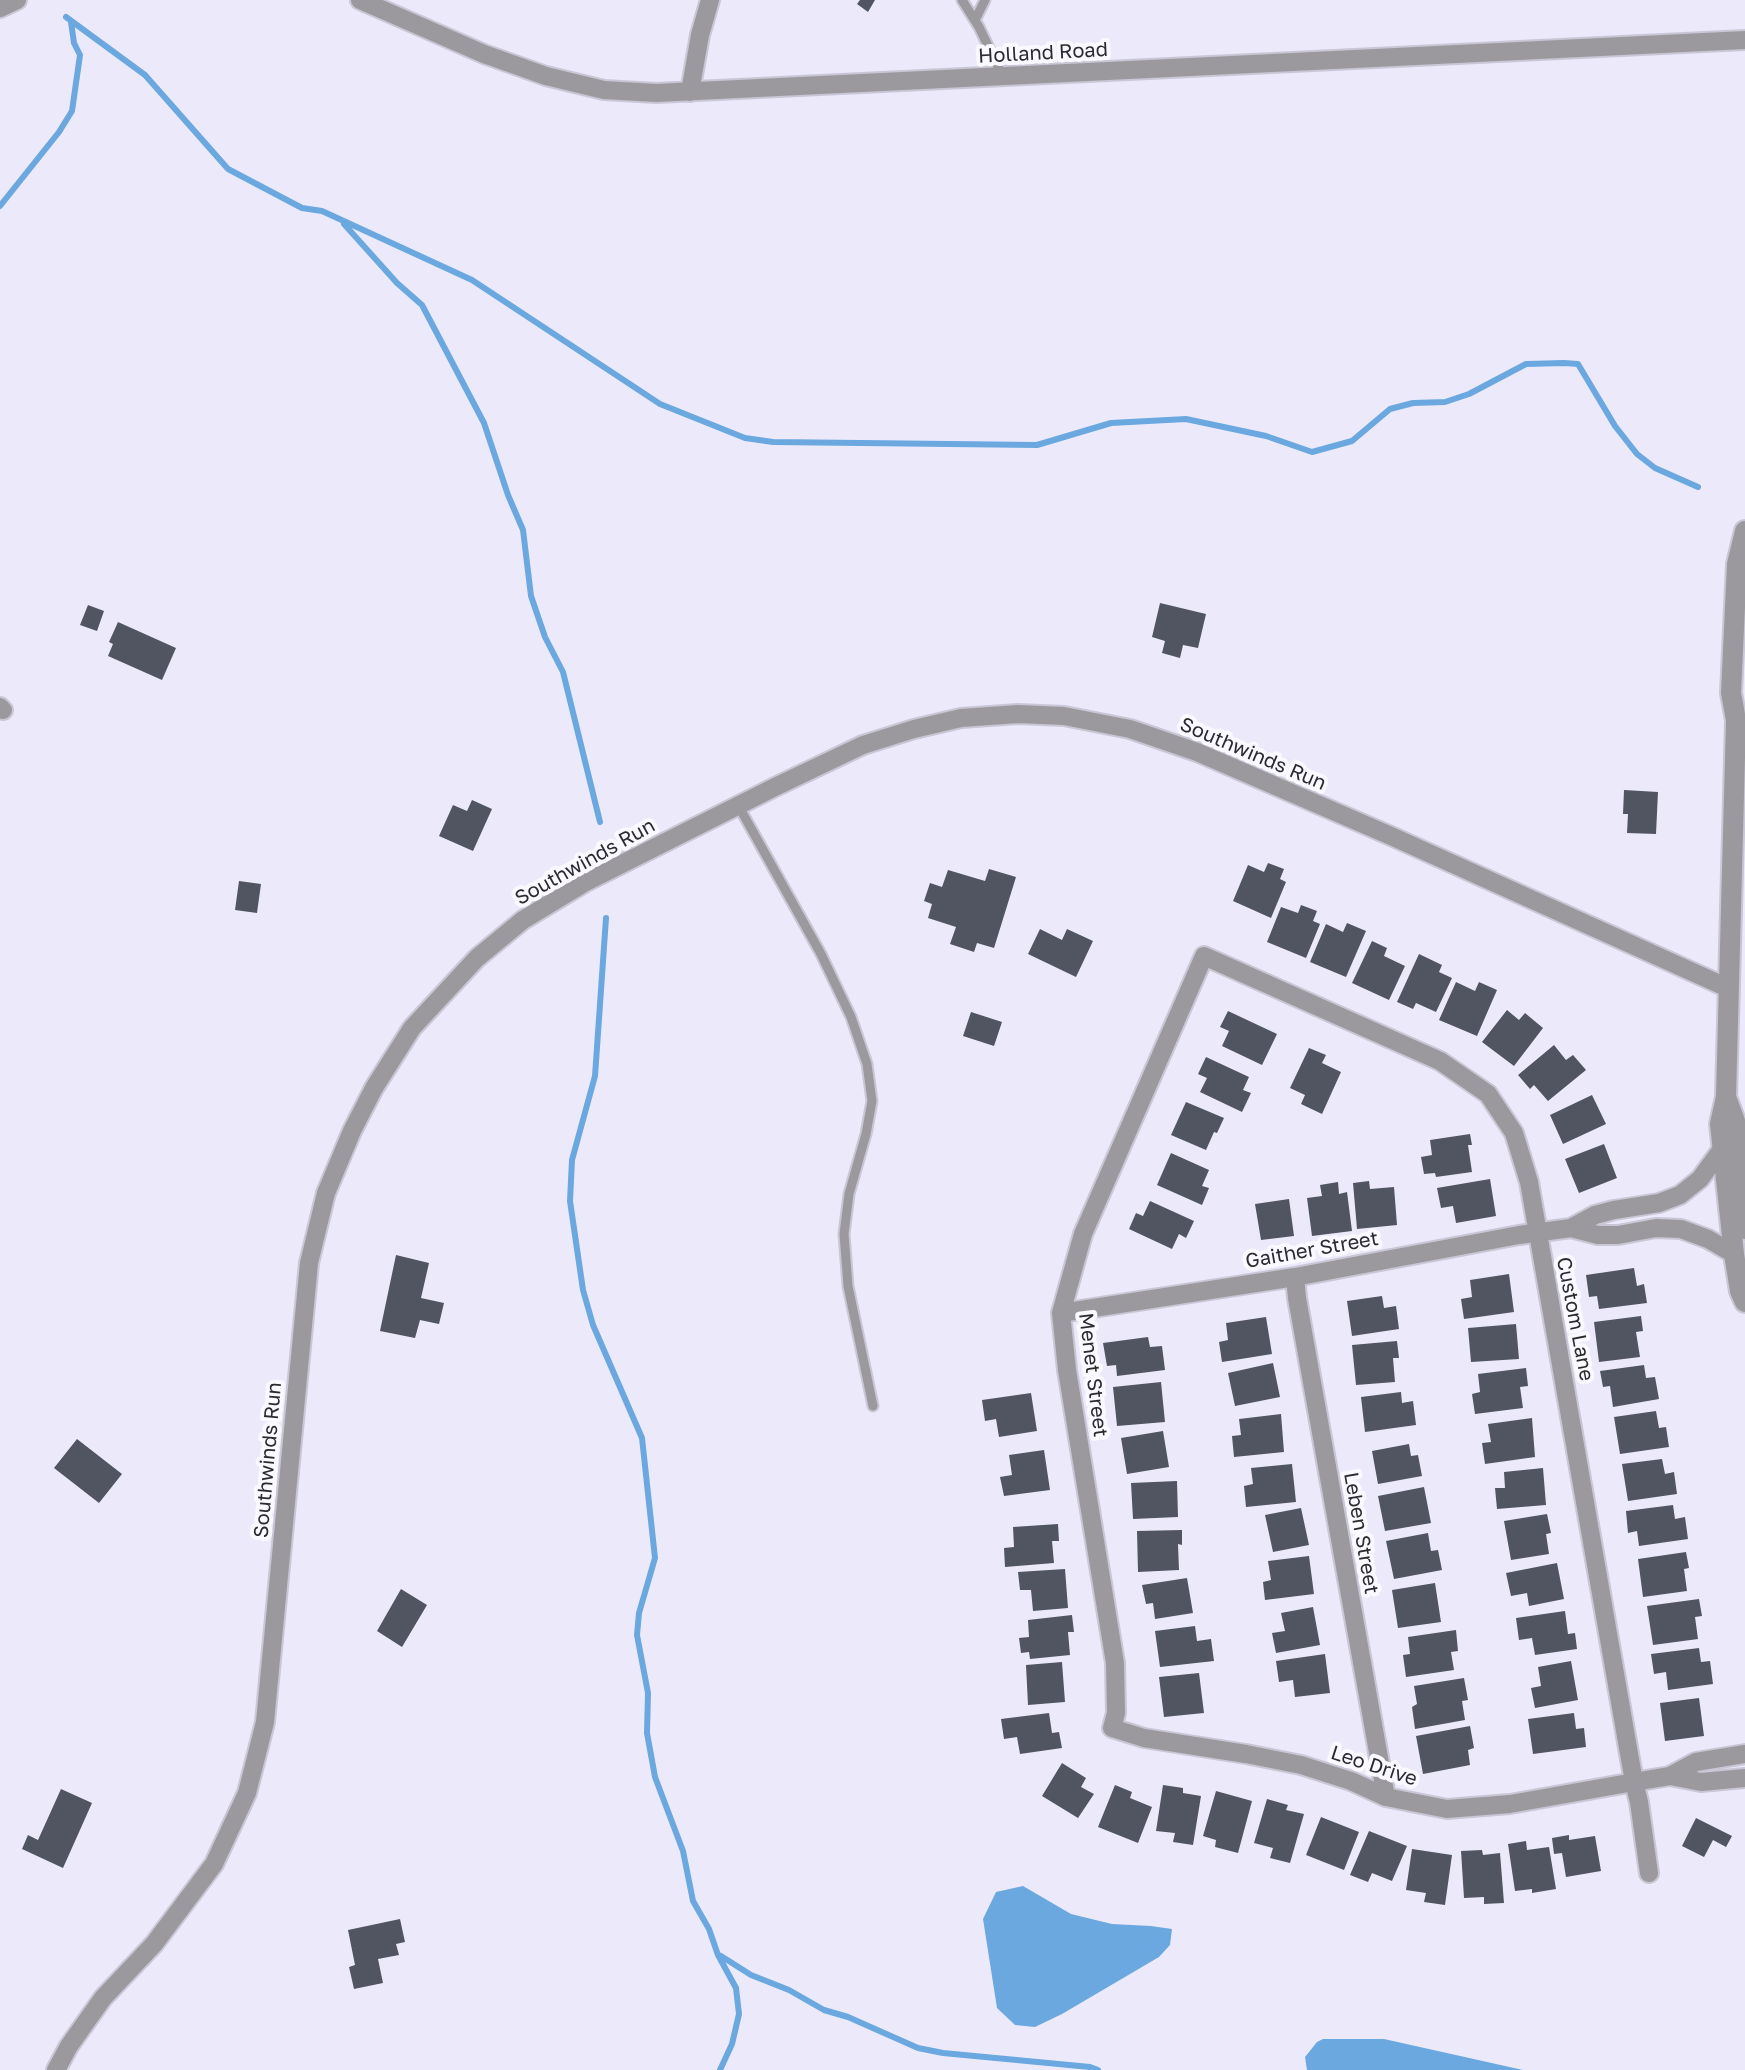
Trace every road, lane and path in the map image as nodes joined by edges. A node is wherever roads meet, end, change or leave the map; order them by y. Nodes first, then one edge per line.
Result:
1 (17, 0) edge
2 (360, 0) edge
3 (710, 0) edge
4 (962, 0) edge
5 (985, 0) edge
6 (0, 8) edge
7 (975, 20) junction
8 (1745, 40) edge
9 (1003, 77) junction
10 (690, 92) junction
11 (1745, 535) edge
12 (1745, 694) edge
13 (1736, 720) junction
14 (738, 805) junction
15 (1204, 956) joint
16 (1728, 988) junction
17 (1726, 1097) junction
18 (1722, 1149) junction
19 (1571, 1228) junction
20 (1745, 1229) edge
21 (1536, 1232) junction
22 (1734, 1254) junction
23 (1295, 1277) junction
24 (1745, 1302) edge
25 (1061, 1313) junction
26 (873, 1406) dead end
27 (1112, 1728) joint
28 (1745, 1754) edge
29 (1670, 1776) junction
30 (1745, 1778) edge
31 (1634, 1782) junction
32 (1386, 1797) junction
33 (1649, 1873) dead end
34 (56, 2070) edge

1 - 6 street
2 - 10 street, Holland Road
3 - 10 street
4 - 7 lane
5 - 7 lane
7 - 9 lane
8 - 9 street, Holland Road
9 - 10 street, Holland Road
11 - 13 street
12 - 13 street
13 - 16 street
14 - 16 street, Southwinds Run
14 - 26 lane
14 - 34 street, Southwinds Run
15 - 21 street, Custom Lane
15 - 25 street, Menet Street
16 - 17 street
17 - 18 street
17 - 20 street
18 - 19 street, Gaither Street
18 - 22 street
19 - 21 street, Gaither Street
19 - 22 street, Gaither Street
21 - 23 street, Gaither Street
21 - 31 street, Custom Lane
22 - 24 street
23 - 25 street, Gaither Street
23 - 32 street, Leben Street
25 - 27 street, Menet Street
27 - 32 street, Leo Drive
28 - 29 street, Leo Drive
29 - 30 street, Leo Drive
29 - 31 street, Leo Drive
31 - 32 street, Leo Drive
31 - 33 street, Custom Lane

